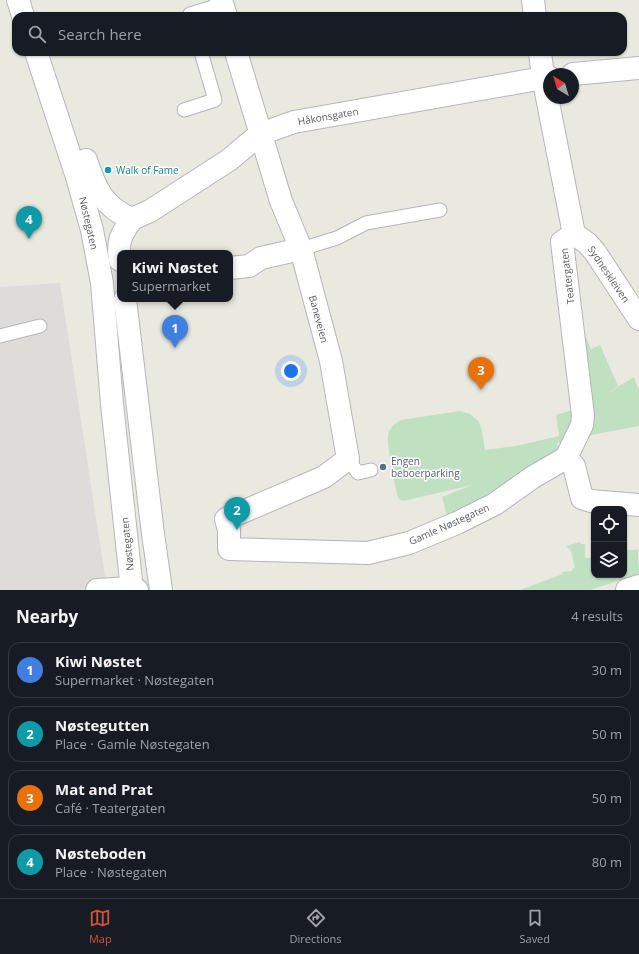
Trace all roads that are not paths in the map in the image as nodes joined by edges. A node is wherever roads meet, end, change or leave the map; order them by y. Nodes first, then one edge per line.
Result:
1 (18, 0) edge
2 (532, 0) edge
3 (223, 7) edge
4 (22, 12) edge
5 (201, 12) edge
6 (534, 12) edge
7 (37, 56) edge
8 (202, 56) edge
9 (237, 56) edge
10 (541, 56) edge
11 (544, 68) edge
12 (639, 68) edge
13 (579, 73) edge
14 (45, 78) junction
15 (543, 78) edge
16 (551, 104) edge
17 (184, 110) dead end
18 (260, 134) junction
19 (440, 210) dead end
20 (132, 219) junction
21 (574, 234) junction
22 (301, 249) junction
23 (118, 250) edge
24 (233, 268) edge
25 (126, 302) edge
26 (639, 319) edge
27 (40, 326) dead end
28 (0, 336) edge
29 (566, 458) junction
30 (348, 459) junction
31 (371, 470) dead end
32 (639, 505) edge
33 (639, 586) edge
34 (134, 589) edge
35 (97, 590) edge
36 (161, 590) edge
37 (627, 590) edge

1 - 4 street
2 - 6 street
3 - 5 lane
7 - 14 street
8 - 17 lane
9 - 18 street, Baneveien
10 - 11 street, Teatergaten
12 - 13 street
14 - 20 street, Nøstegaten
14 - 34 street, Nøstegaten
15 - 18 street, Håkonsgaten
16 - 21 street, Teatergaten
18 - 20 street, Håkonsgaten
18 - 22 street, Baneveien
19 - 22 lane
20 - 23 street
21 - 26 street, Sydneskleiven
21 - 29 street, Teatergaten
22 - 24 street
22 - 30 street, Baneveien
25 - 36 street
27 - 28 lane
29 - 30 street, Gamle Nøstegaten
29 - 32 street
30 - 31 lane
33 - 37 street
34 - 35 street, Nøstegaten

